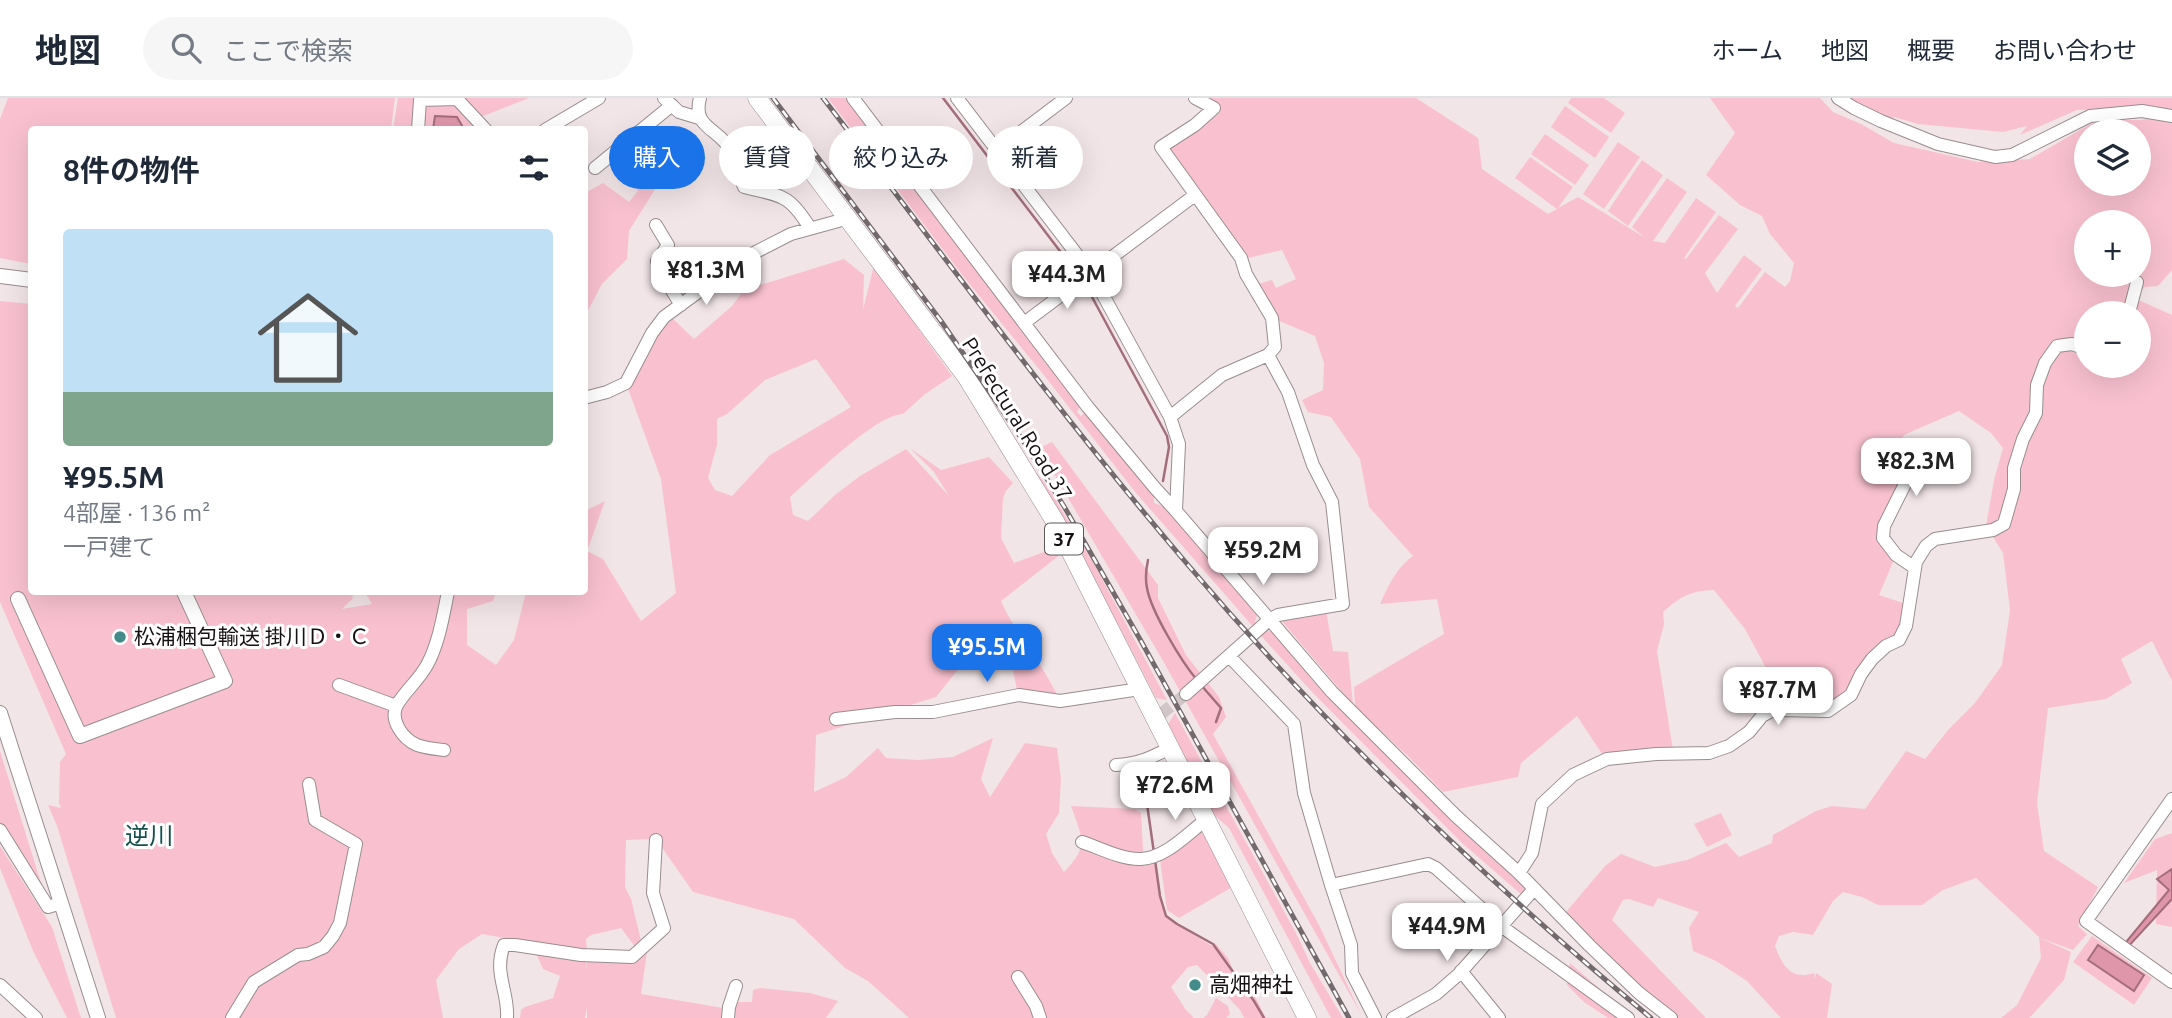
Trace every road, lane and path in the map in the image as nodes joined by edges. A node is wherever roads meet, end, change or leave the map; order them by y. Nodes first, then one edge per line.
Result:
1 (599, 98) edge
2 (701, 98) edge
3 (757, 98) edge
4 (853, 98) edge
5 (957, 98) edge
6 (1066, 98) edge
7 (1195, 98) edge
8 (1838, 98) edge
9 (668, 102) edge
10 (2172, 116) edge
11 (699, 118) junction
12 (418, 126) edge
13 (482, 126) edge
14 (552, 126) edge
15 (1029, 126) edge
16 (987, 137) edge
17 (595, 168) dead end
18 (1027, 189) edge
19 (1195, 195) junction
20 (849, 218) junction
21 (656, 225) dead end
22 (810, 228) junction
23 (1091, 273) junction
24 (0, 276) edge
25 (28, 280) edge
26 (681, 305) junction
27 (1024, 323) junction
28 (2074, 345) edge
29 (1268, 355) junction
30 (588, 397) edge
31 (1170, 417) junction
32 (1896, 445) dead end
33 (1172, 507) junction
34 (1915, 568) junction
35 (185, 595) edge
36 (447, 595) edge
37 (18, 598) dead end
38 (1269, 620) junction
39 (1229, 656) junction
40 (339, 685) dead end
41 (1140, 689) junction
42 (1190, 691) tunnel mouth
43 (396, 706) junction
44 (0, 713) edge
45 (836, 719) dead end
46 (1170, 748) junction
47 (444, 750) dead end
48 (1116, 765) dead end
49 (309, 784) dead end
50 (2172, 799) edge
51 (1206, 819) junction
52 (0, 830) edge
53 (656, 839) dead end
54 (1082, 842) dead end
55 (1519, 873) junction
56 (1331, 886) junction
57 (1534, 888) junction
58 (61, 903) junction
59 (1501, 926) junction
60 (1461, 971) junction
61 (1018, 977) dead end
62 (2172, 982) edge
63 (0, 985) edge
64 (736, 986) dead end
65 (36, 1018) edge
66 (98, 1018) edge
67 (232, 1018) edge
68 (507, 1018) edge
69 (728, 1018) edge
70 (1040, 1018) edge
71 (1307, 1018) edge
72 (1375, 1018) edge
73 (1393, 1018) edge
74 (1499, 1018) edge
75 (1628, 1018) edge
76 (1671, 1018) edge

1 - 14 street
2 - 11 street
3 - 20 main road, Prefectural Road 37 / 37
4 - 27 street
5 - 16 street
6 - 15 street
7 - 19 street
8 - 10 street
9 - 11 street
9 - 17 street
11 - 22 street
12 - 13 street
18 - 23 street
19 - 23 street
19 - 29 street
20 - 22 street
20 - 41 main road, Prefectural Road 37 / 37
21 - 26 street
22 - 26 street
23 - 27 street
23 - 31 street
24 - 25 street
26 - 30 street
27 - 33 street
28 - 34 street
29 - 31 street
29 - 38 street
31 - 33 street
32 - 34 street
33 - 38 street
34 - 55 street
35 - 37 street
36 - 43 street
38 - 39 street
38 - 55 street
39 - 42 street
39 - 56 street
40 - 43 street
41 - 45 street
41 - 46 main road, Prefectural Road 37 / 37
43 - 47 street
44 - 58 street
46 - 48 street
46 - 51 main road, Prefectural Road 37 / 37
49 - 67 street
50 - 62 street
51 - 54 street
51 - 71 main road, Prefectural Road 37 / 37
52 - 58 street
53 - 68 street
55 - 57 street
56 - 59 street
56 - 72 street
57 - 59 street
57 - 76 street
58 - 66 street
59 - 60 street
59 - 75 street
60 - 73 street
60 - 74 street
61 - 70 street
63 - 65 street
64 - 69 street

